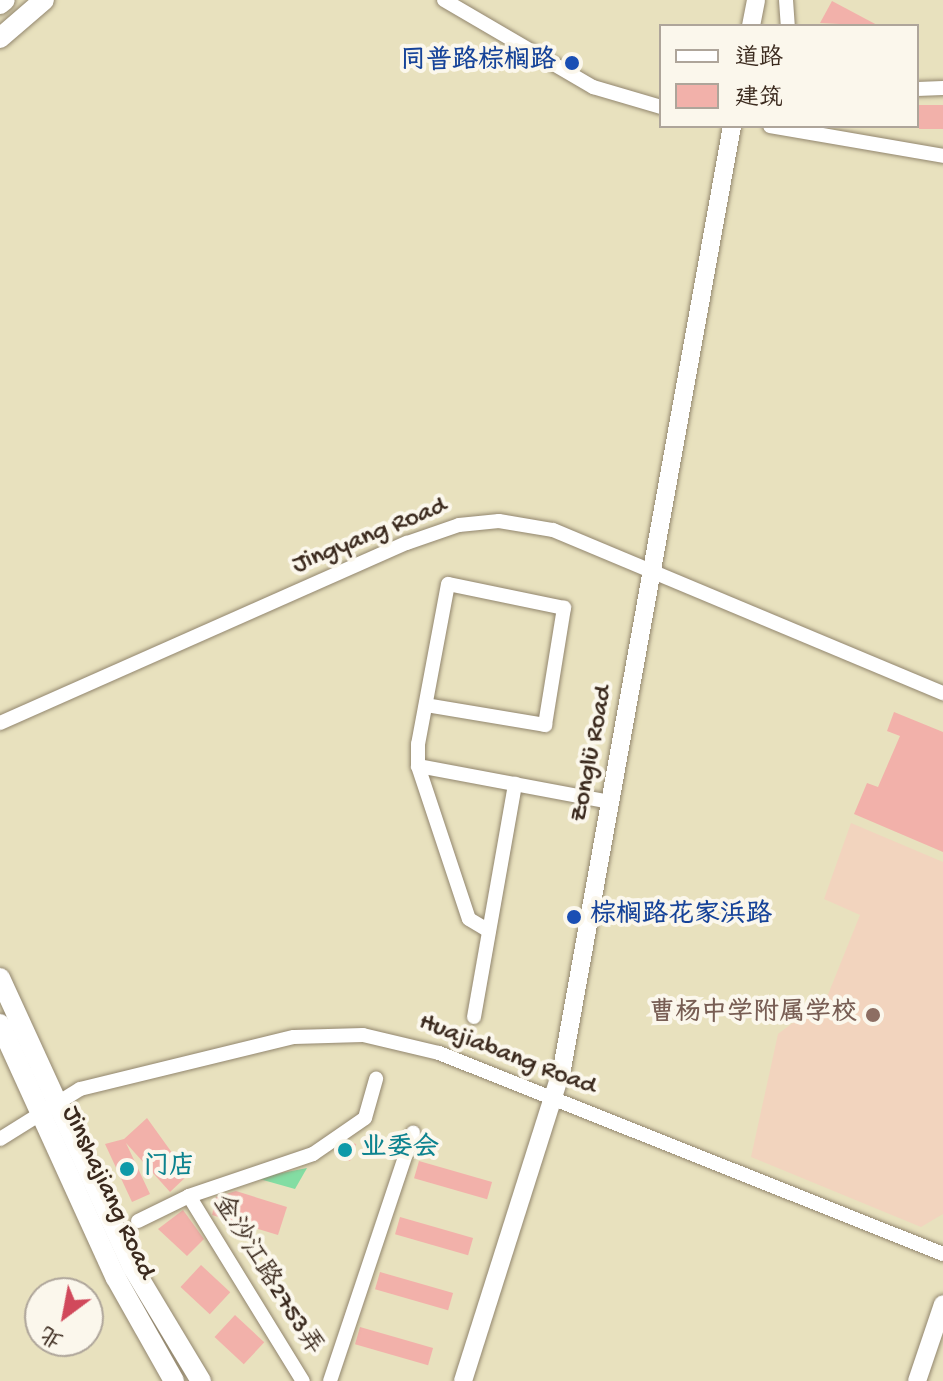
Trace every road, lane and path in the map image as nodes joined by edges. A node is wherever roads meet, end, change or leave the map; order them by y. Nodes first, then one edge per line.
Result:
1 (5, 0) edge
2 (44, 0) edge
3 (444, 0) edge
4 (756, 0) edge
5 (786, 0) edge
6 (0, 4) edge
7 (751, 24) edge
8 (786, 24) edge
9 (0, 38) edge
10 (943, 88) edge
11 (919, 89) edge
12 (659, 106) edge
13 (732, 128) edge
14 (782, 128) edge
15 (943, 156) edge
16 (653, 571) junction
17 (943, 693) edge
18 (426, 705) junction
19 (0, 723) edge
20 (418, 766) junction
21 (515, 784) junction
22 (611, 802) junction
23 (489, 931) junction
24 (0, 978) edge
25 (474, 1017) dead end
26 (0, 1024) edge
27 (376, 1079) dead end
28 (555, 1099) junction
29 (47, 1107) junction
30 (413, 1133) dead end
31 (0, 1139) edge
32 (189, 1196) junction
33 (138, 1221) dead end
34 (943, 1254) edge
35 (943, 1304) edge
36 (174, 1381) edge
37 (201, 1381) edge
38 (303, 1381) edge
39 (330, 1381) edge
40 (463, 1381) edge
41 (917, 1381) edge

1 - 6 main road
2 - 9 main road
3 - 12 street
4 - 7 street
5 - 8 street
10 - 11 street
13 - 16 street, Zonglü Road
14 - 15 street
16 - 17 street, Jingyang Road
16 - 19 street, Jingyang Road
16 - 22 street, Zonglü Road
18 - 18 street
18 - 20 street
20 - 21 street
20 - 23 street
21 - 22 street
21 - 23 street
22 - 28 street, Zonglü Road
23 - 25 street
24 - 29 main road, Jinshajiang Road
26 - 29 main road, Jinshajiang Road
27 - 32 street, 金沙江路2753弄
28 - 29 street, Huajiabang Road
28 - 34 street, Huajiabang Road
28 - 40 street, Zonglü Road
29 - 31 street, Huajiabang Road
29 - 36 main road, Jinshajiang Road
29 - 37 main road, Jinshajiang Road
30 - 39 street, 金沙江路2753弄
32 - 33 street, 金沙江路2753弄
32 - 38 street, 金沙江路2753弄
35 - 41 street

